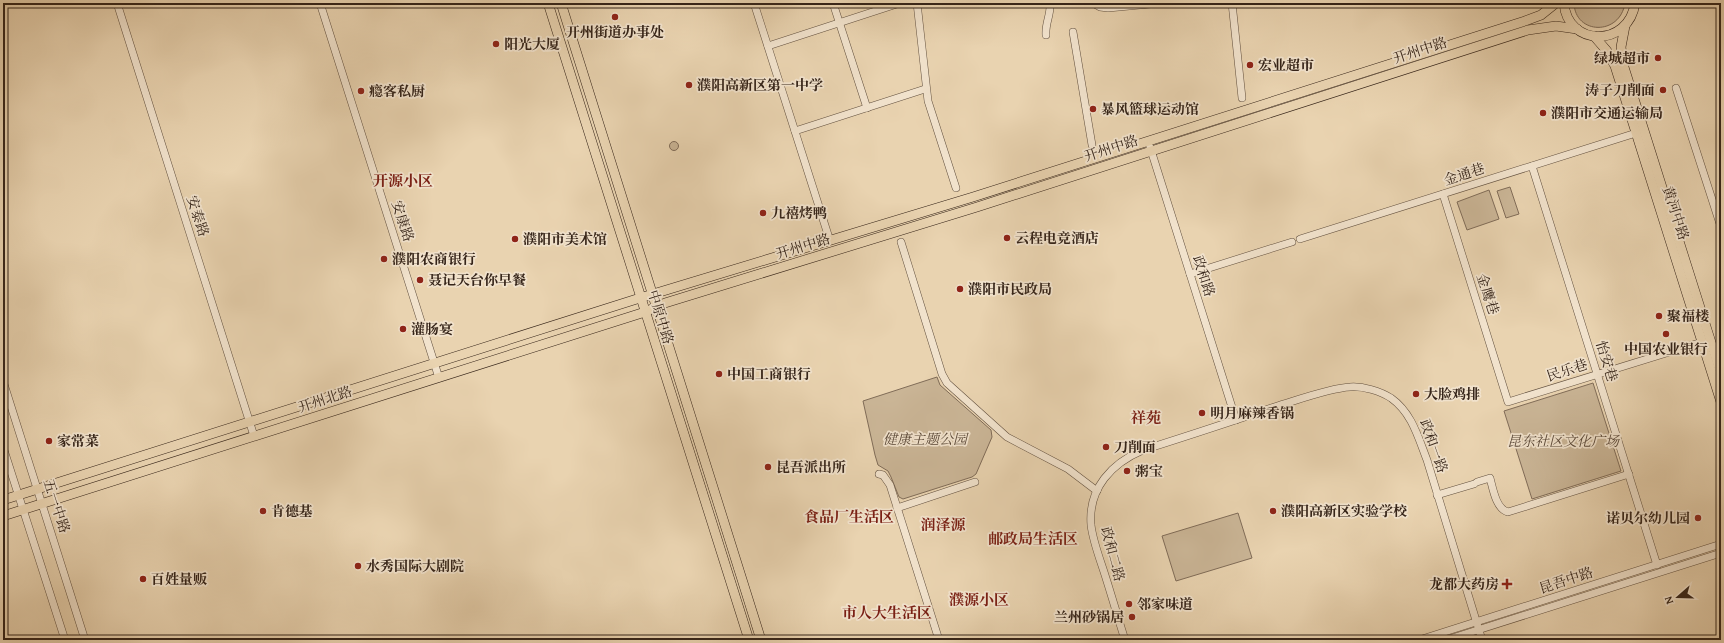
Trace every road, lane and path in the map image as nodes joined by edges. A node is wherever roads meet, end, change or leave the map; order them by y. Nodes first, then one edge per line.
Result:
1 (117, 3) edge
2 (320, 3) edge
3 (548, 3) edge
4 (561, 3) edge
5 (754, 3) edge
6 (833, 3) edge
7 (900, 3) edge
8 (917, 3) edge
9 (1050, 3) edge
10 (1093, 3) edge
11 (1161, 3) edge
12 (1232, 3) edge
13 (1556, 3) edge
14 (1564, 3) edge
15 (1642, 3) edge
16 (1634, 6) edge
17 (840, 23) junction
18 (1625, 26) junction
19 (1578, 29) junction
20 (1073, 32) dead end
21 (1046, 35) dead end
22 (1594, 36) junction
23 (768, 46) junction
24 (1676, 88) dead end
25 (925, 89) junction
26 (1242, 98) dead end
27 (867, 108) junction
28 (795, 131) junction
29 (1636, 133) junction
30 (1148, 141) junction
31 (1092, 145) dead end
32 (1150, 150) junction
33 (1532, 166) junction
34 (956, 188) dead end
35 (1443, 194) junction
36 (1721, 226) edge
37 (830, 240) junction
38 (901, 242) dead end
39 (1190, 274) junction
40 (652, 295) junction
41 (640, 298) junction
42 (656, 308) junction
43 (645, 312) junction
44 (1702, 342) junction
45 (435, 364) junction
46 (1598, 374) junction
47 (1721, 374) edge
48 (439, 378) junction
49 (3, 381) edge
50 (1508, 402) joint
51 (1721, 402) edge
52 (1236, 420) junction
53 (250, 422) junction
54 (254, 436) junction
55 (3, 447) edge
56 (879, 474) dead end
57 (1629, 474) junction
58 (975, 482) dead end
59 (38, 490) junction
60 (1097, 491) junction
61 (19, 495) junction
62 (1437, 495) junction
63 (3, 500) edge
64 (42, 504) junction
65 (897, 508) junction
66 (23, 510) junction
67 (3, 516) edge
68 (1721, 544) edge
69 (1721, 553) edge
70 (1657, 565) junction
71 (1476, 622) junction
72 (1479, 630) junction
73 (65, 640) edge
74 (85, 640) edge
75 (748, 640) edge
76 (761, 640) edge
77 (939, 640) edge
78 (1125, 640) edge
79 (1419, 640) edge
80 (1446, 640) edge
81 (1482, 640) edge

1 - 53 street, 安泰路
2 - 45 street, 安康路
3 - 41 main road, 中原中路
4 - 40 main road, 中原中路
5 - 23 street
6 - 17 street
7 - 17 street
8 - 25 street
9 - 21 street
10 - 11 street
12 - 26 street
13 - 30 main road, 开州中路
14 - 19 main road
15 - 16 main road
16 - 18 main road, 黄河中路
17 - 23 street
17 - 27 street
18 - 22 main road
18 - 47 main road, 黄河中路
19 - 22 main road, 开州中路
19 - 32 main road, 开州中路
20 - 31 street
22 - 29 main road, 黄河中路
23 - 28 street
24 - 36 street
25 - 27 street
25 - 34 street
27 - 28 street
28 - 37 street
29 - 33 street, 金通巷
29 - 44 main road, 黄河中路
30 - 32 street, 政和路
30 - 37 main road, 开州中路
32 - 39 street, 政和路
32 - 42 main road, 开州中路
33 - 35 street, 金通巷
33 - 46 street, 怡安巷
35 - 39 street, 金通巷
35 - 50 street, 金鹰巷
37 - 40 main road, 开州中路
38 - 60 street
39 - 52 street, 政和路
40 - 41 main road, 开州北路
40 - 42 main road, 中原中路
41 - 43 main road, 中原中路
41 - 45 main road, 开州北路
42 - 43 main road, 开州北路
42 - 76 main road, 中原中路
43 - 48 main road, 开州北路
43 - 75 main road, 中原中路
44 - 46 street, 民乐巷
44 - 51 main road, 黄河中路
45 - 48 street, 安康路
45 - 53 main road, 开州北路
46 - 50 street, 民乐巷
46 - 57 street, 怡安巷
48 - 54 main road, 开州北路
49 - 59 street, 五一中路
52 - 60 street, 政和二路
52 - 62 street, 政和一路
53 - 54 street, 安泰路
53 - 59 main road, 开州北路
54 - 64 main road, 开州北路
55 - 61 street
56 - 65 street
57 - 62 street
57 - 70 street, 怡安巷
58 - 65 street
59 - 61 main road, 开州北路
59 - 64 street, 五一中路
60 - 78 street, 政和二路
61 - 63 main road, 开州北路
61 - 66 street
62 - 71 street, 政和一路
64 - 66 main road, 开州北路
64 - 74 street, 五一中路
65 - 77 street
66 - 67 main road, 开州北路
66 - 73 street
68 - 70 street, 昆吾中路
69 - 72 street, 昆吾中路
70 - 71 street, 昆吾中路
71 - 72 street, 政和一路
71 - 79 street, 昆吾中路
72 - 80 street, 昆吾中路
72 - 81 street, 政和一路

